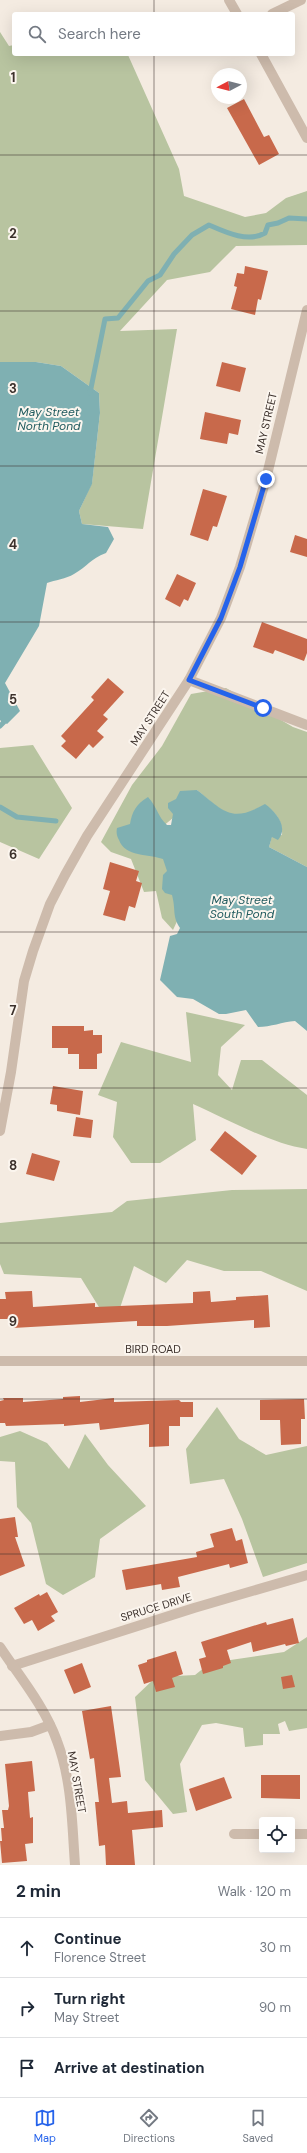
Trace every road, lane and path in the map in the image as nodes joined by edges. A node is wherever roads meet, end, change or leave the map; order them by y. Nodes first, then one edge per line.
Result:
1 (229, 0) edge
2 (300, 0) edge
3 (236, 12) edge
4 (276, 12) edge
5 (262, 56) edge
6 (307, 138) edge
7 (307, 310) edge
8 (189, 680) junction
9 (307, 724) edge
10 (0, 1130) edge
11 (0, 1361) edge
12 (307, 1361) edge
13 (307, 1575) edge
14 (0, 1647) edge
15 (12, 1666) junction
16 (50, 1725) junction
17 (0, 1736) edge
18 (234, 1834) dead end
19 (259, 1834) edge
20 (295, 1834) edge
21 (307, 1834) edge
22 (75, 1865) edge

1 - 3 street
2 - 4 street
5 - 6 street
7 - 8 street, MAY STREET
8 - 9 street
8 - 10 street, MAY STREET
11 - 12 street, BIRD ROAD
13 - 15 street, SPRUCE DRIVE
14 - 15 street, MAY STREET
15 - 16 street, MAY STREET
16 - 17 street
16 - 22 street, MAY STREET
18 - 19 street
20 - 21 street

